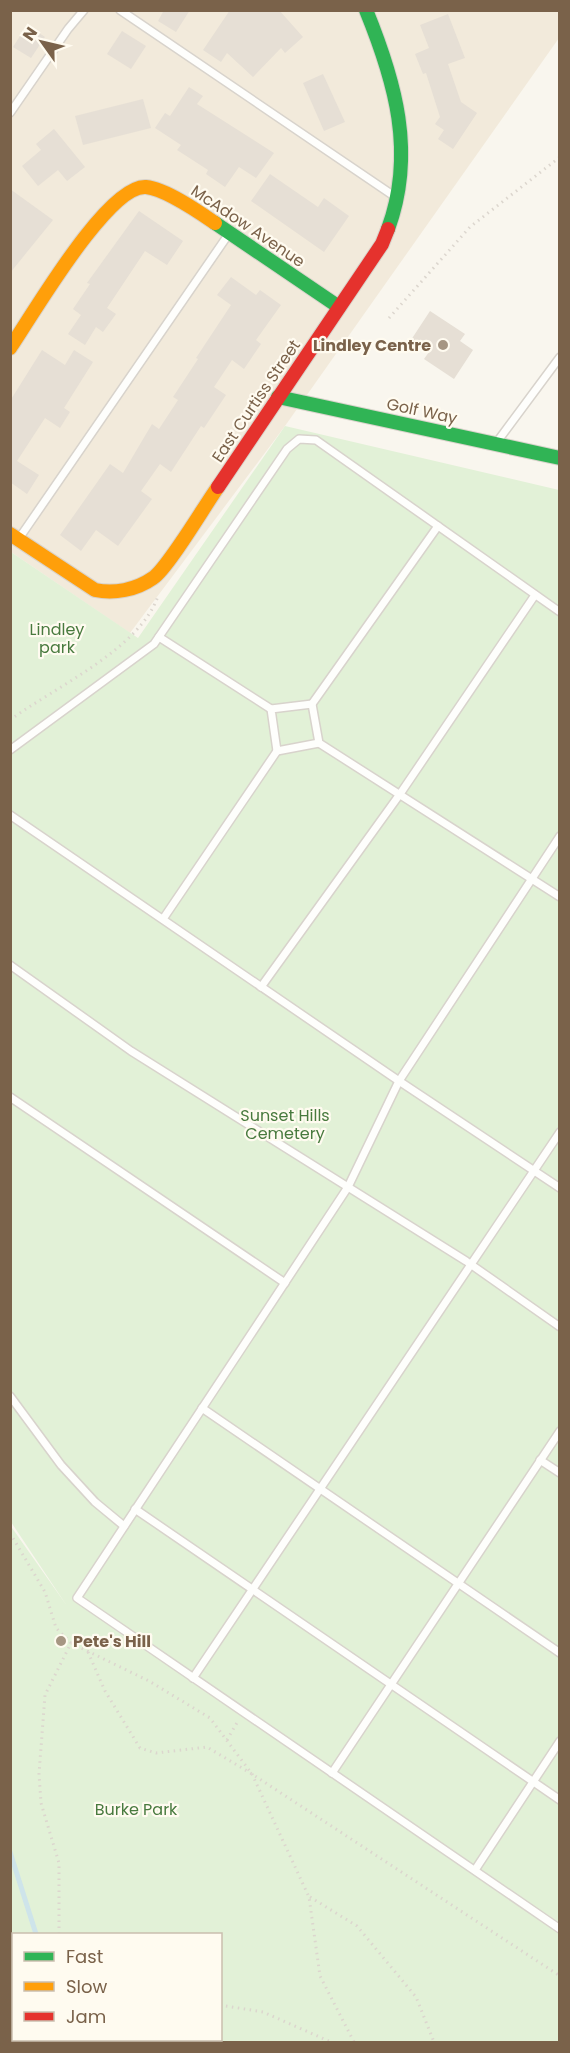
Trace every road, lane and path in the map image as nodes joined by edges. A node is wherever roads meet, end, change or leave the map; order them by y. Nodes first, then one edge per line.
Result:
1 (84, 10) edge
2 (120, 10) edge
3 (366, 10) edge
4 (10, 113) edge
5 (560, 157) edge
6 (398, 199) junction
7 (229, 232) junction
8 (339, 307) junction
9 (389, 318) dead end
10 (10, 348) edge
11 (560, 357) edge
12 (278, 397) junction
13 (496, 444) junction
14 (560, 458) edge
15 (438, 526) junction
16 (15, 536) edge
17 (158, 595) dead end
18 (535, 595) junction
19 (560, 612) edge
20 (159, 637) junction
21 (312, 704) junction
22 (271, 709) junction
23 (10, 720) edge
24 (319, 743) junction
25 (10, 750) edge
26 (277, 751) junction
27 (400, 794) junction
28 (10, 815) edge
29 (560, 836) edge
30 (532, 878) junction
31 (560, 897) edge
32 (163, 919) junction
33 (10, 965) edge
34 (261, 987) junction
35 (399, 1082) junction
36 (10, 1096) edge
37 (560, 1132) edge
38 (533, 1171) junction
39 (348, 1187) junction
40 (560, 1188) edge
41 (470, 1264) junction
42 (285, 1283) junction
43 (560, 1327) edge
44 (10, 1396) edge
45 (202, 1408) junction
46 (560, 1431) edge
47 (540, 1460) junction
48 (560, 1473) edge
49 (320, 1489) junction
50 (135, 1509) junction
51 (124, 1526) junction
52 (10, 1533) edge
53 (458, 1584) junction
54 (253, 1589) junction
55 (72, 1643) junction
56 (87, 1651) junction
57 (560, 1653) edge
58 (193, 1678) junction
59 (391, 1684) junction
60 (244, 1713) junction
61 (226, 1740) junction
62 (560, 1741) edge
63 (332, 1773) junction
64 (252, 1774) junction
65 (533, 1782) junction
66 (560, 1800) edge
67 (475, 1870) junction
68 (309, 1897) junction
69 (560, 1929) edge
70 (58, 1933) edge
71 (560, 1976) edge
72 (222, 2005) edge
73 (332, 2043) edge
74 (354, 2043) edge
75 (434, 2043) edge

1 - 4 lane
2 - 6 lane
3 - 6 street, East Curtiss Street
5 - 9 path
6 - 8 street, East Curtiss Street
7 - 8 street, McAdow Avenue
7 - 10 street, McAdow Avenue
7 - 16 lane
8 - 12 street, East Curtiss Street
11 - 13 lane
12 - 13 street, Golf Way
12 - 16 street, East Curtiss Street
13 - 14 street, Golf Way
15 - 18 lane
15 - 20 lane
15 - 21 lane
17 - 23 path
18 - 19 lane
18 - 27 lane
20 - 22 lane
20 - 25 lane
21 - 22 lane
21 - 24 lane
22 - 26 lane
24 - 26 lane
24 - 27 lane
26 - 32 lane
27 - 30 lane
27 - 34 lane
28 - 32 lane
29 - 30 lane
30 - 31 lane
30 - 35 lane
32 - 34 lane
33 - 39 lane
34 - 35 lane
35 - 38 lane
35 - 39 lane
36 - 42 lane
37 - 38 lane
38 - 40 lane
38 - 41 lane
39 - 41 lane
39 - 42 lane
41 - 43 lane
41 - 49 lane
42 - 45 lane
44 - 51 lane
45 - 49 lane
45 - 50 lane
46 - 47 lane
47 - 48 lane
47 - 53 lane
49 - 53 lane
49 - 54 lane
50 - 51 lane
50 - 54 lane
51 - 58 lane
52 - 55 path
53 - 57 lane
53 - 59 lane
54 - 58 lane
54 - 59 lane
55 - 56 path
55 - 70 path
56 - 61 path
56 - 64 path
58 - 60 lane
59 - 63 lane
59 - 65 lane
60 - 61 path
60 - 63 lane
61 - 64 path
62 - 65 lane
63 - 67 lane
64 - 68 path
64 - 71 path
65 - 66 lane
65 - 67 lane
67 - 69 lane
68 - 74 path
68 - 75 path
72 - 73 path

